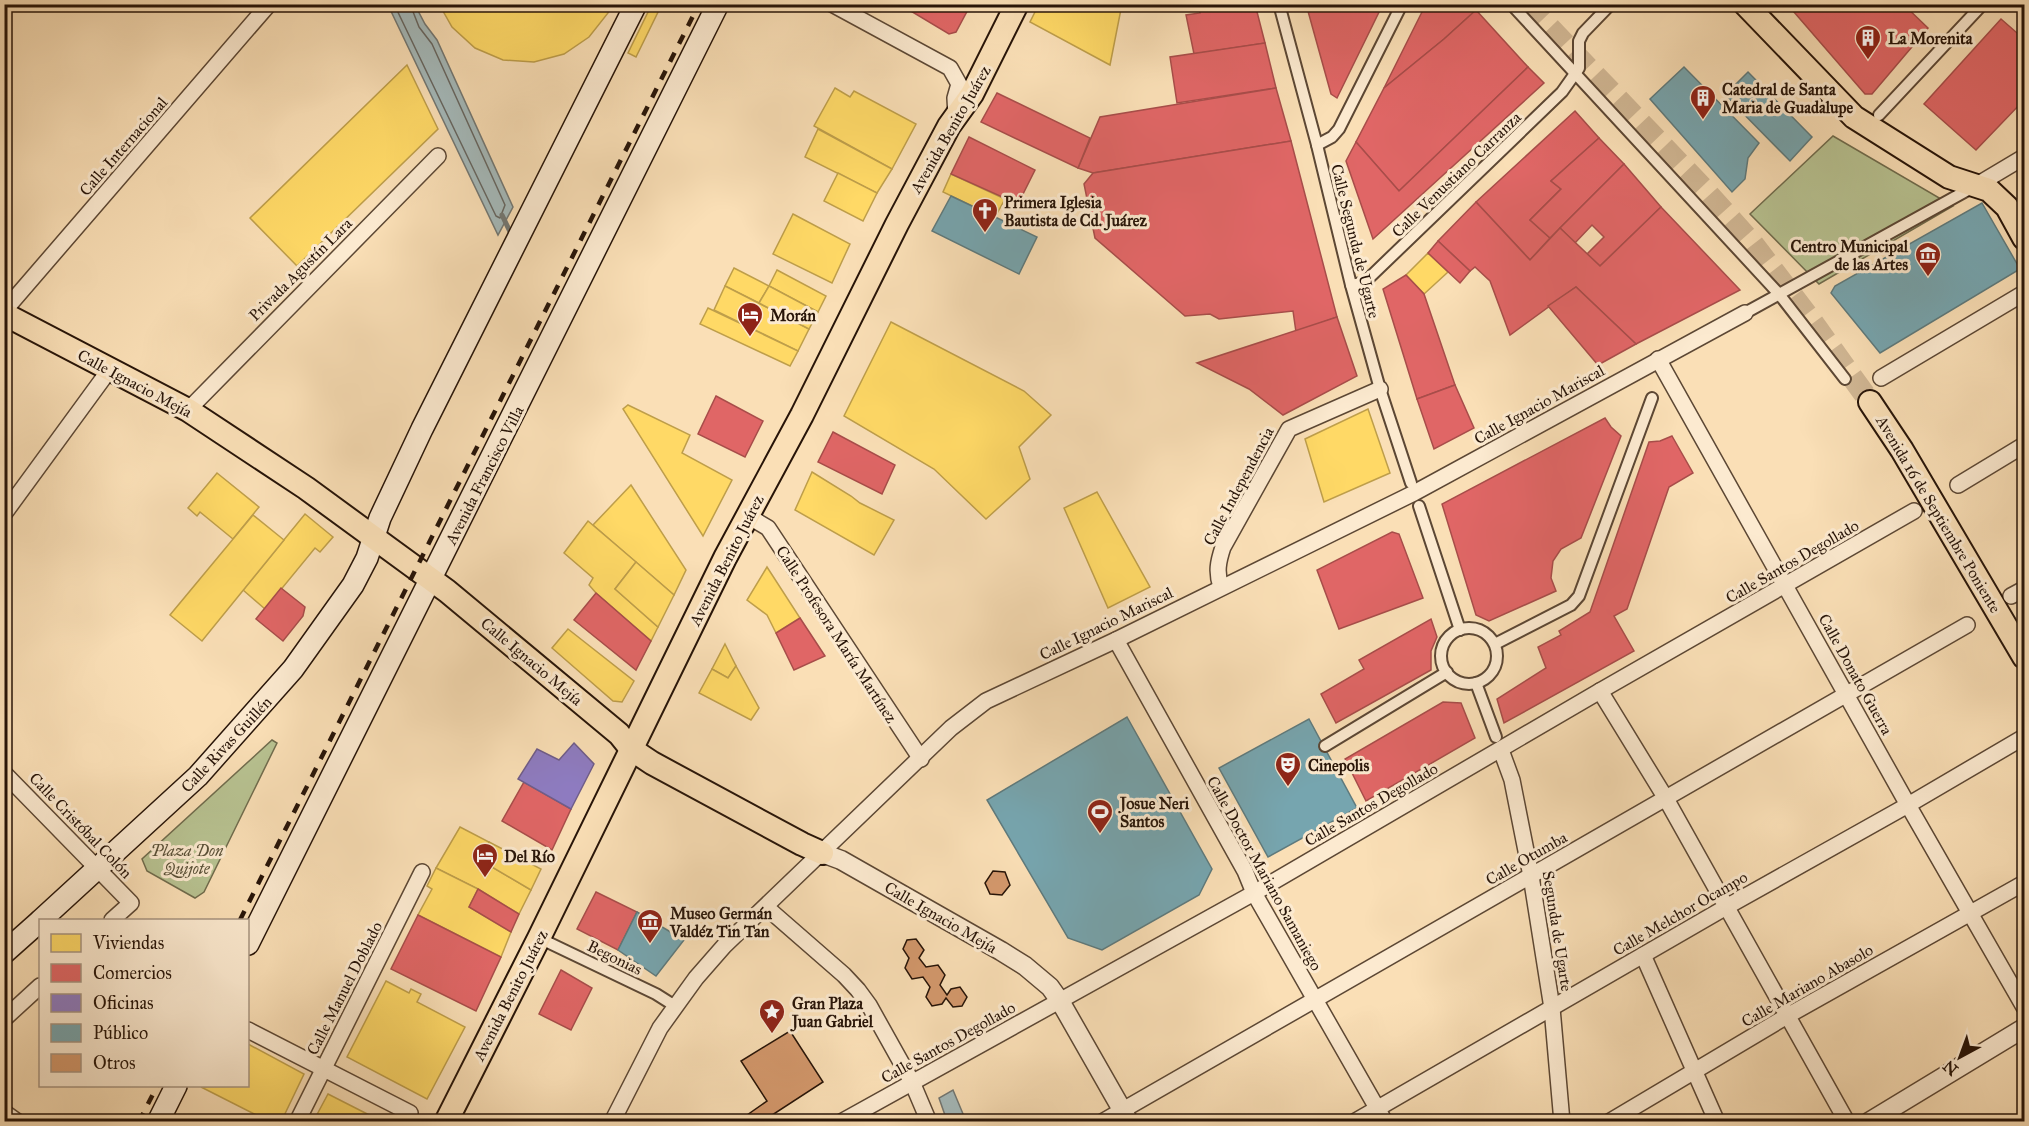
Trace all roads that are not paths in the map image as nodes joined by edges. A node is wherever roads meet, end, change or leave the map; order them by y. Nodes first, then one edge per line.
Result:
1 (269, 4) edge
2 (636, 4) edge
3 (718, 4) edge
4 (832, 4) edge
5 (1017, 4) edge
6 (1279, 4) edge
7 (1402, 4) edge
8 (1511, 4) edge
9 (1611, 4) edge
10 (1744, 4) edge
11 (1983, 4) edge
12 (2020, 4) edge
13 (2025, 10) edge
14 (1575, 76) junction
15 (1879, 115) dead end
16 (956, 116) junction
17 (1317, 145) junction
18 (438, 156) dead end
19 (2025, 157) edge
20 (1977, 185) junction
21 (2025, 238) edge
22 (1351, 285) junction
23 (2025, 293) edge
24 (1779, 294) junction
25 (4, 312) edge
26 (1745, 313) joint
27 (1658, 359) junction
28 (110, 369) junction
29 (1881, 378) dead end
30 (1845, 379) dead end
31 (1380, 389) junction
32 (1652, 398) dead end
33 (1870, 402) tunnel mouth
34 (188, 410) junction
35 (2025, 445) edge
36 (1411, 483) dead end
37 (1958, 485) dead end
38 (1419, 506) dead end
39 (1914, 511) dead end
40 (4, 514) edge
41 (748, 516) junction
42 (373, 537) junction
43 (432, 580) junction
44 (1784, 585) junction
45 (1221, 587) junction
46 (1967, 625) dead end
47 (1460, 630) junction
48 (1116, 640) junction
49 (1495, 644) junction
50 (2025, 657) edge
51 (1447, 672) junction
52 (1476, 683) junction
53 (1600, 691) junction
54 (1848, 694) junction
55 (2025, 737) edge
56 (1498, 743) junction
57 (1325, 746) dead end
58 (631, 749) junction
59 (921, 759) junction
60 (4, 773) edge
61 (1665, 797) junction
62 (1908, 805) junction
63 (822, 853) junction
64 (98, 869) junction
65 (422, 872) dead end
66 (1532, 876) junction
67 (2025, 883) edge
68 (1254, 893) junction
69 (1728, 906) junction
70 (766, 907) junction
71 (1970, 913) junction
72 (43, 919) edge
73 (114, 919) edge
74 (39, 923) edge
75 (539, 938) junction
76 (249, 942) edge
77 (4, 953) edge
78 (1643, 955) junction
79 (39, 987) edge
80 (1315, 1000) junction
81 (1060, 1001) junction
82 (675, 1006) junction
83 (2025, 1006) edge
84 (1552, 1008) junction
85 (1787, 1016) junction
86 (4, 1019) edge
87 (2025, 1028) edge
88 (249, 1031) edge
89 (324, 1069) junction
90 (1695, 1072) junction
91 (912, 1082) junction
92 (176, 1087) edge
93 (4, 1112) edge
94 (410, 1113) dead end
95 (1126, 1115) edge
96 (1381, 1115) edge
97 (18, 1122) edge
98 (158, 1122) edge
99 (297, 1122) edge
100 (446, 1122) edge
101 (612, 1122) edge
102 (842, 1122) edge
103 (929, 1122) edge
104 (1102, 1122) edge
105 (1354, 1122) edge
106 (1562, 1122) edge
107 (1609, 1122) edge
108 (1717, 1122) edge
109 (1847, 1122) edge
110 (1869, 1122) edge

1 - 25 street, Calle Internacional
2 - 42 main road
3 - 43 main road, Avenida Francisco Villa
4 - 16 street
5 - 16 main road, Avenida Benito Juárez
6 - 17 street, Calle Segunda de Ugarte
7 - 17 street
8 - 14 street
9 - 14 street
10 - 20 main road
11 - 15 street
12 - 13 street
14 - 22 street, Calle Venustiano Carranza
14 - 24 street
16 - 41 main road, Avenida Benito Juárez
17 - 22 street, Calle Segunda de Ugarte
18 - 34 street, Privada Agustín Lara
19 - 20 street
20 - 21 main road
20 - 24 street
22 - 31 street, Calle Segunda de Ugarte
23 - 29 street
24 - 26 street
24 - 30 street
25 - 28 main road, Calle Ignacio Mejía
26 - 27 street, Calle Ignacio Mariscal
27 - 44 street, Calle Donato Guerra
27 - 45 street, Calle Ignacio Mariscal
28 - 34 main road, Calle Ignacio Mejía
28 - 40 street
31 - 36 street, Calle Segunda de Ugarte
31 - 45 street, Calle Independencia
32 - 49 street
33 - 50 main road, Avenida 16 de Septiembre Poniente
34 - 42 main road, Calle Ignacio Mejía
35 - 37 street
38 - 47 street
39 - 44 street, Calle Santos Degollado
41 - 58 main road, Avenida Benito Juárez
41 - 59 street, Calle Profesora María Martínez
42 - 43 main road, Calle Ignacio Mejía
42 - 64 main road, Calle Rivas Guillén
43 - 58 main road, Calle Ignacio Mejía
43 - 76 main road, Avenida Francisco Villa
44 - 53 street, Calle Santos Degollado
44 - 54 street, Calle Donato Guerra
45 - 48 street, Calle Ignacio Mariscal
46 - 54 street, Calle Otumba
47 - 49 street
47 - 51 street
48 - 59 street, Calle Ignacio Mariscal
48 - 68 street, Calle Doctor Mariano Samaniego
49 - 52 street
51 - 52 street
51 - 57 street
52 - 56 street
53 - 56 street, Calle Santos Degollado
53 - 61 street
54 - 61 street, Calle Otumba
54 - 62 street, Calle Donato Guerra
55 - 62 street, Calle Melchor Ocampo
56 - 66 street, Segunda de Ugarte
56 - 68 street, Calle Santos Degollado
58 - 63 main road, Calle Ignacio Mejía
58 - 75 main road, Avenida Benito Juárez
59 - 63 street, Calle Ignacio Mariscal
60 - 64 street, Calle Cristóbal Colón
61 - 66 street, Calle Otumba
61 - 69 street
62 - 69 street, Calle Melchor Ocampo
62 - 71 street, Calle Donato Guerra
63 - 70 street, Calle Ignacio Mariscal
63 - 81 street, Calle Ignacio Mejía
64 - 72 main road, Calle Rivas Guillén
64 - 73 street, Calle Cristóbal Colón
65 - 89 street, Calle Manuel Doblado
66 - 80 street, Calle Otumba
66 - 84 street, Segunda de Ugarte
67 - 71 street, Calle Mariano Abasolo
68 - 80 street, Calle Doctor Mariano Samaniego
68 - 81 street, Calle Santos Degollado
69 - 78 street, Calle Melchor Ocampo
69 - 85 street
70 - 82 street, Calle Ignacio Mariscal
70 - 91 street
71 - 83 street, Calle Donato Guerra
71 - 85 street, Calle Mariano Abasolo
74 - 77 main road, Calle Rivas Guillén
75 - 82 street, Begonias
75 - 100 main road, Avenida Benito Juárez
78 - 84 street, Calle Melchor Ocampo
78 - 90 street
79 - 86 street
80 - 95 street, Calle Otumba
80 - 96 street, Calle Doctor Mariano Samaniego
81 - 91 street, Calle Santos Degollado
81 - 95 street
82 - 101 street, Calle Ignacio Mariscal
84 - 96 street, Calle Melchor Ocampo
84 - 106 street, Segunda de Ugarte
85 - 90 street, Calle Mariano Abasolo
85 - 109 street
87 - 110 street
88 - 89 street
89 - 94 street
89 - 99 street, Calle Manuel Doblado
90 - 107 street, Calle Mariano Abasolo
90 - 108 street
91 - 102 street, Calle Santos Degollado
91 - 103 street
92 - 98 main road
93 - 97 street
95 - 104 street, Calle Otumba
96 - 105 street, Calle Melchor Ocampo

